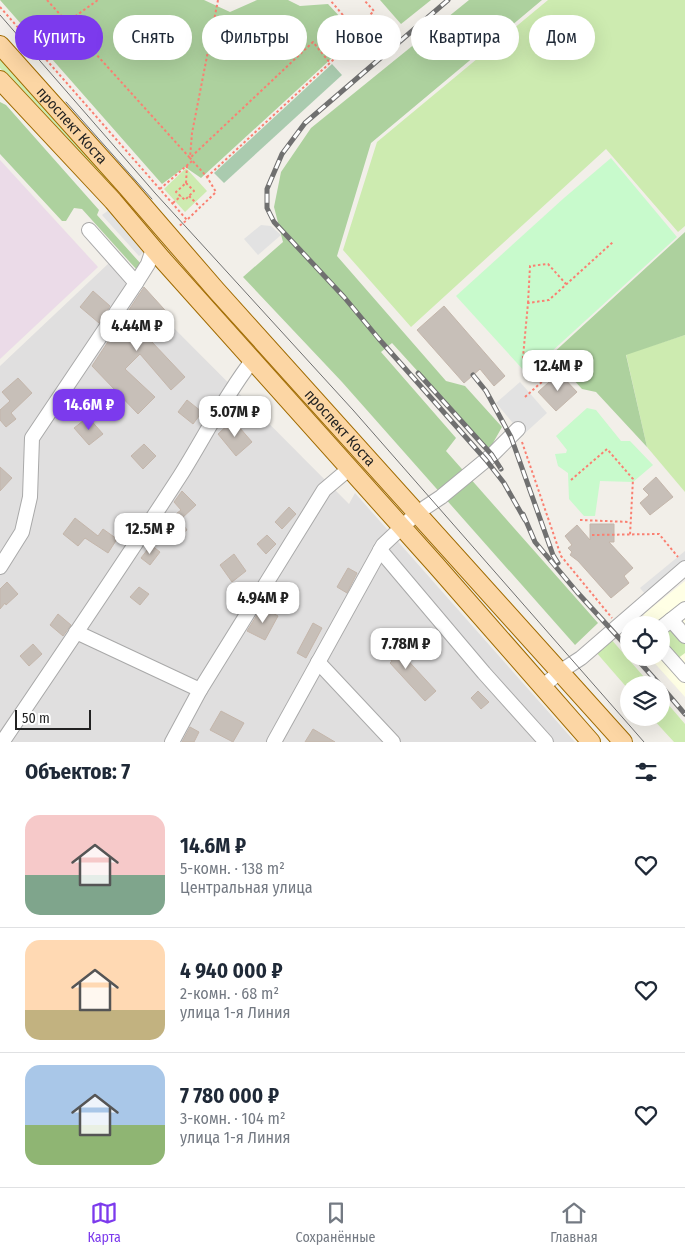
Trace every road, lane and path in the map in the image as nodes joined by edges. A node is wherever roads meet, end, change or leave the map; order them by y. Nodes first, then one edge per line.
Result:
1 (47, 0) edge
2 (98, 0) edge
3 (218, 0) edge
4 (330, 0) edge
5 (364, 0) edge
6 (0, 7) edge
7 (61, 15) edge
8 (77, 15) edge
9 (343, 15) edge
10 (370, 15) edge
11 (0, 45) edge
12 (101, 60) edge
13 (333, 60) edge
14 (330, 63) junction
15 (1, 84) edge
16 (191, 159) junction
17 (186, 166) junction
18 (208, 177) junction
19 (186, 183) junction
20 (160, 189) junction
21 (180, 196) junction
22 (189, 196) junction
23 (173, 203) junction
24 (200, 208) junction
25 (153, 216) junction
26 (188, 220) junction
27 (89, 230) dead end
28 (137, 230) junction
29 (169, 235) junction
30 (612, 242) dead end
31 (153, 249) junction
32 (136, 283) junction
33 (566, 284) junction
34 (528, 303) junction
35 (252, 361) junction
36 (525, 397) dead end
37 (518, 429) joint
38 (350, 468) junction
39 (571, 480) dead end
40 (417, 513) junction
41 (580, 520) dead end
42 (631, 522) junction
43 (401, 526) junction
44 (592, 535) dead end
45 (630, 535) junction
46 (380, 550) junction
47 (682, 564) edge
48 (0, 567) edge
49 (685, 609) edge
50 (632, 616) edge
51 (620, 620) edge
52 (670, 621) edge
53 (620, 627) edge
54 (670, 627) edge
55 (76, 632) junction
56 (685, 636) edge
57 (670, 656) edge
58 (318, 662) junction
59 (682, 666) edge
60 (561, 671) junction
61 (542, 687) junction
62 (200, 690) junction
63 (7, 739) edge
64 (172, 742) edge
65 (274, 742) edge
66 (393, 742) edge
67 (546, 742) edge
68 (591, 742) edge
69 (623, 742) edge

1 - 7 path
2 - 8 path
3 - 16 path
4 - 9 path
5 - 10 path
6 - 20 path
11 - 25 main road, проспект Коста
12 - 16 path
13 - 14 path
14 - 16 path
14 - 18 path
15 - 28 main road, проспект Коста
16 - 17 path
16 - 18 path
17 - 19 path
17 - 20 path
18 - 24 path
19 - 21 path
19 - 22 path
20 - 23 path
21 - 22 path
21 - 23 path
22 - 24 path
23 - 26 path
24 - 26 path
25 - 28 main road
25 - 29 main road, проспект Коста
26 - 29 path
27 - 32 street
28 - 31 main road, проспект Коста
29 - 40 main road, проспект Коста
30 - 33 path
31 - 32 street
31 - 35 main road, проспект Коста
32 - 48 street
33 - 34 path
33 - 34 path
34 - 36 path
35 - 38 main road, проспект Коста
35 - 55 street
37 - 40 street
37 - 51 path
38 - 43 main road, проспект Коста
38 - 62 street
39 - 42 path
40 - 43 street
40 - 60 main road, проспект Коста
41 - 42 path
42 - 45 path
43 - 46 street
43 - 61 main road, проспект Коста
44 - 45 path
45 - 47 path
46 - 58 street
46 - 67 street
47 - 50 street
49 - 52 street
53 - 60 street
54 - 56 street
55 - 62 street
55 - 63 street
57 - 59 street
58 - 65 street
58 - 66 street
60 - 61 street
60 - 69 main road, проспект Коста
61 - 68 main road, проспект Коста
62 - 64 street

